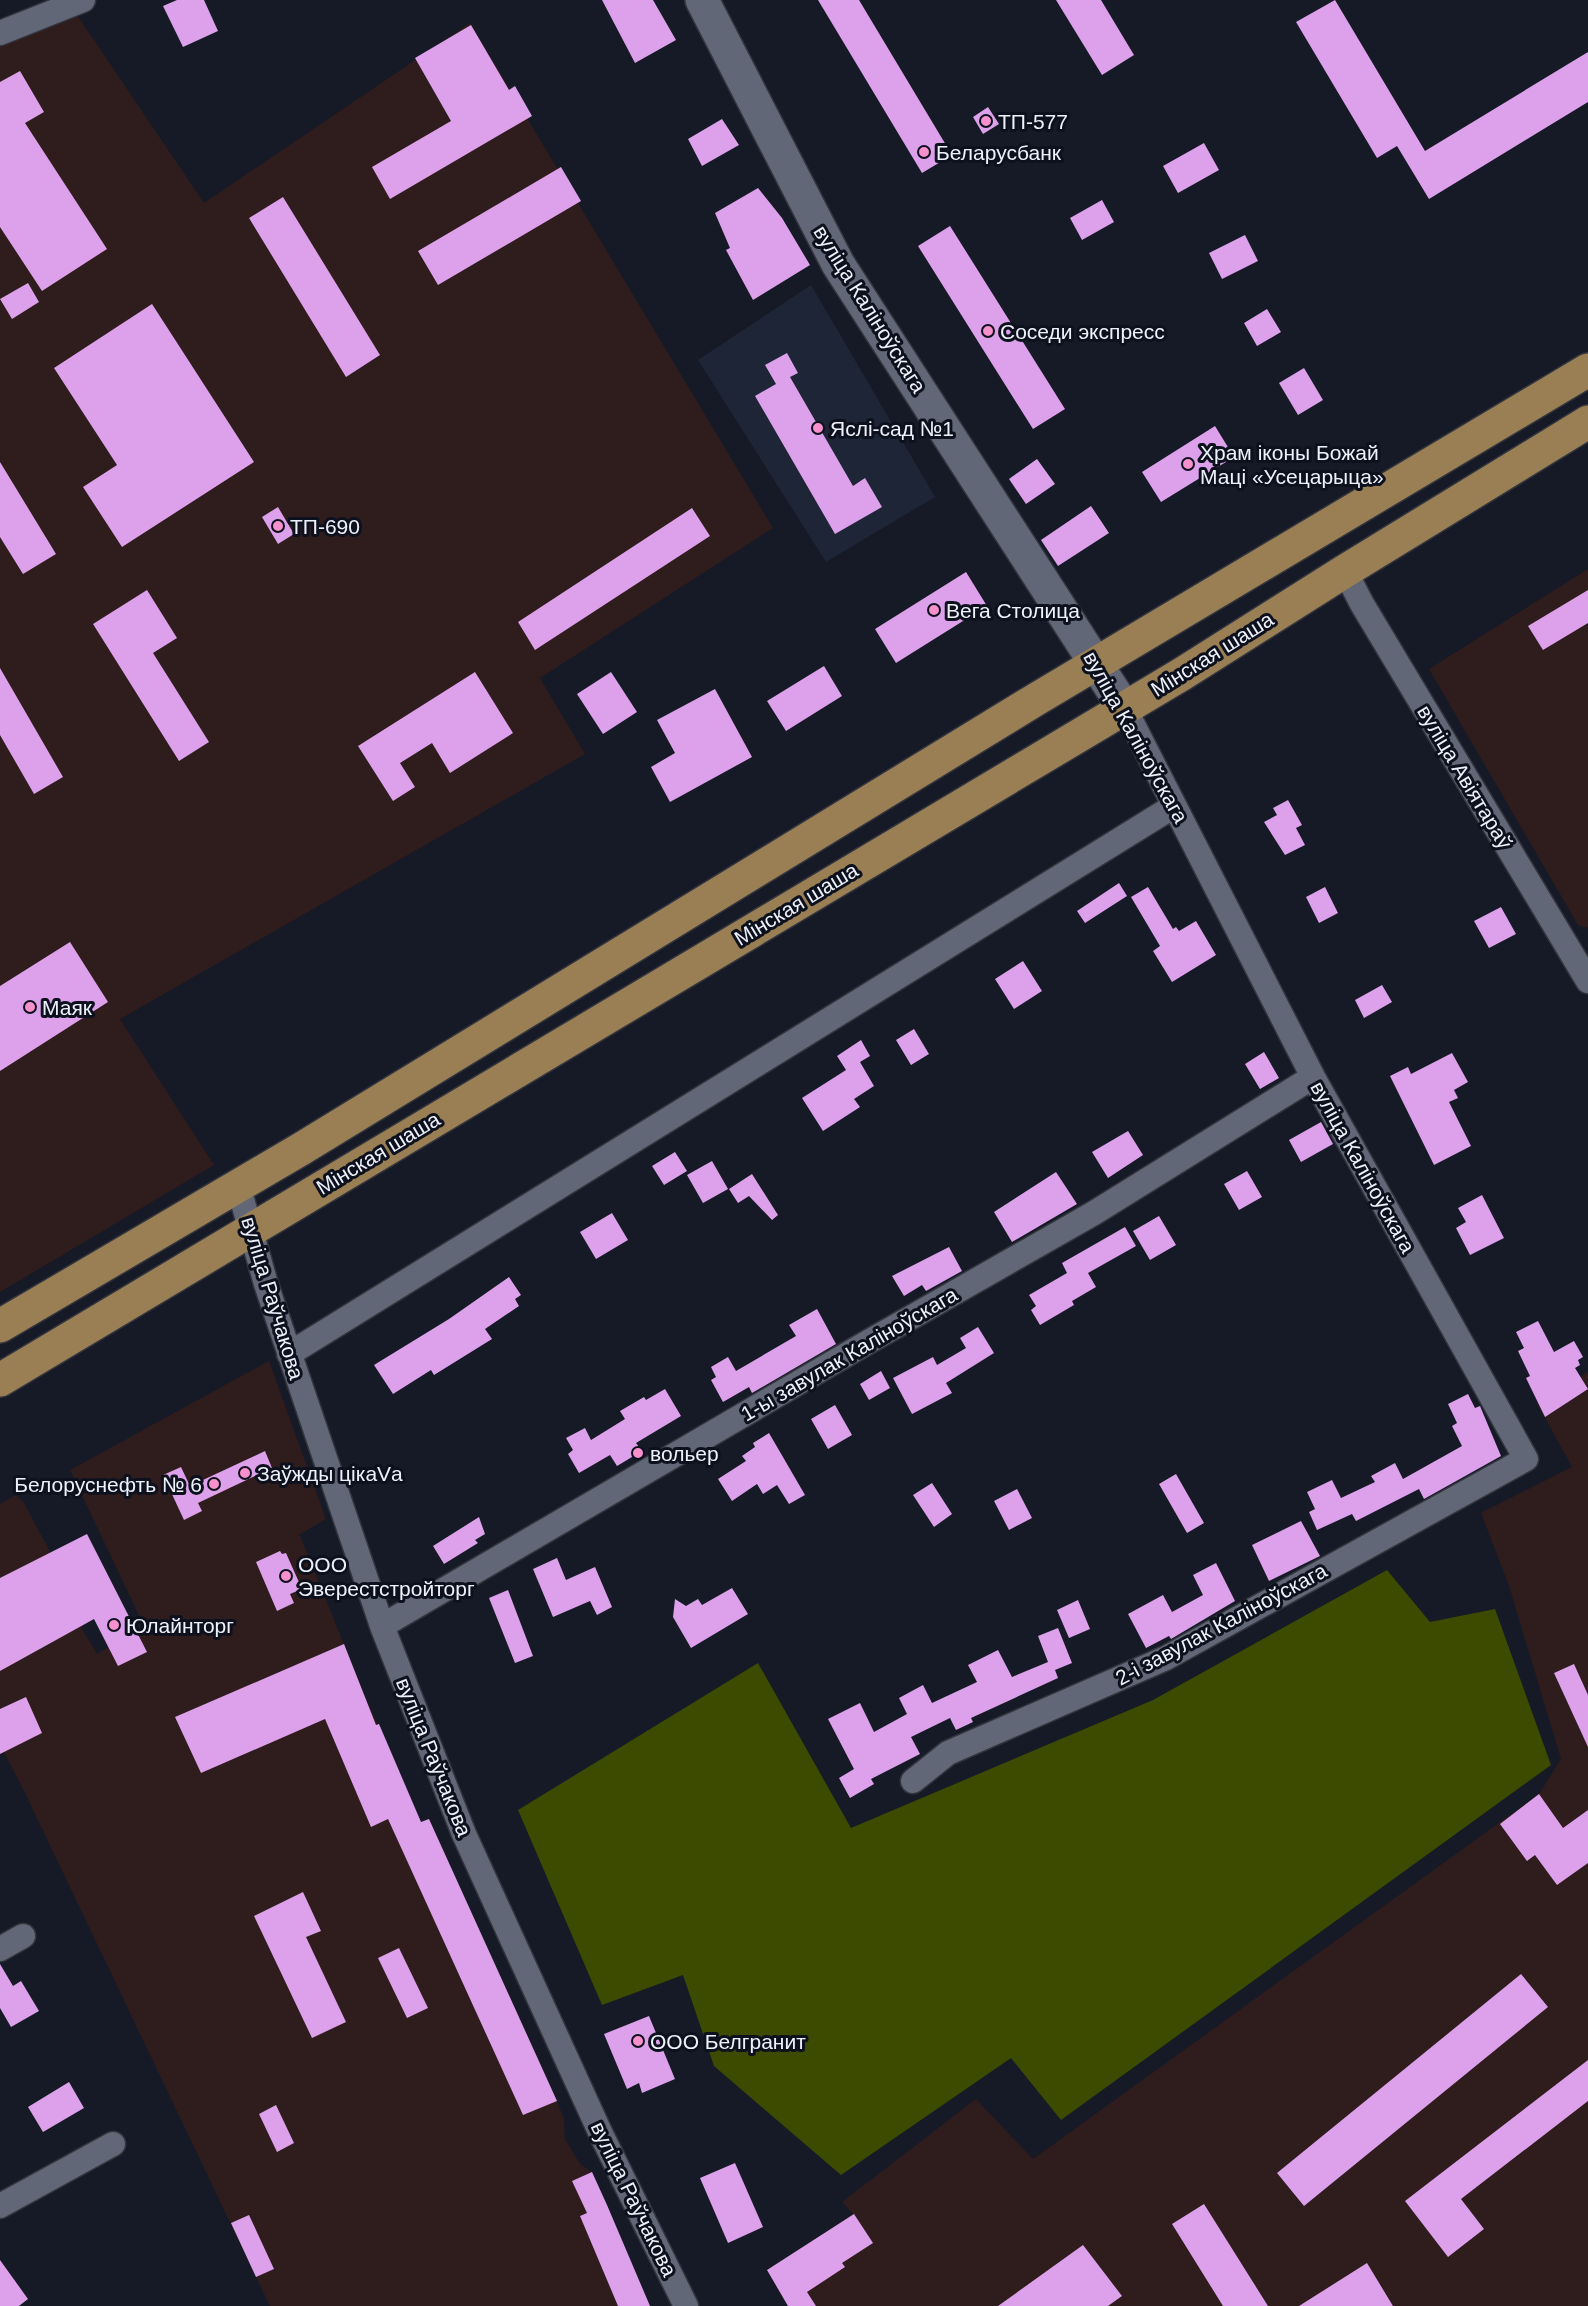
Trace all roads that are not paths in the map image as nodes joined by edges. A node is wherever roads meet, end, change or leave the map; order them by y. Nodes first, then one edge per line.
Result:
1 (83, 0) edge
2 (702, 0) edge
3 (0, 33) edge
4 (1588, 370) edge
5 (1588, 422) edge
6 (1345, 571) junction
7 (1097, 663) junction
8 (1125, 708) junction
9 (1174, 806) junction
10 (1588, 981) edge
11 (1313, 1077) junction
12 (238, 1185) junction
13 (253, 1231) junction
14 (0, 1326) edge
15 (289, 1354) junction
16 (0, 1380) edge
17 (1526, 1459) joint
18 (382, 1626) junction
19 (913, 1781) dead end
20 (22, 1936) dead end
21 (0, 1949) edge
22 (113, 2144) dead end
23 (0, 2206) edge
24 (686, 2306) edge

1 - 3 street
2 - 7 main road, вуліца Каліноўскага
4 - 7 main road, Мінская шаша
5 - 6 main road, Мінская шаша
6 - 8 main road, Мінская шаша
6 - 10 street, вуліца Авіятараў
7 - 8 main road, вуліца Каліноўскага
7 - 12 main road, Мінская шаша
8 - 9 street, вуліца Каліноўскага
8 - 13 main road, Мінская шаша
9 - 11 street, вуліца Каліноўскага
9 - 15 street
11 - 17 street, вуліца Каліноўскага
11 - 18 street, 1-ы завулак Каліноўскага
12 - 13 street, вуліца Раўчакова
12 - 14 main road, Мінская шаша
13 - 15 street, вуліца Раўчакова
13 - 16 main road, Мінская шаша
15 - 18 street, вуліца Раўчакова
17 - 19 street, 2-і завулак Каліноўскага
18 - 24 street, вуліца Раўчакова
20 - 21 street
22 - 23 street

